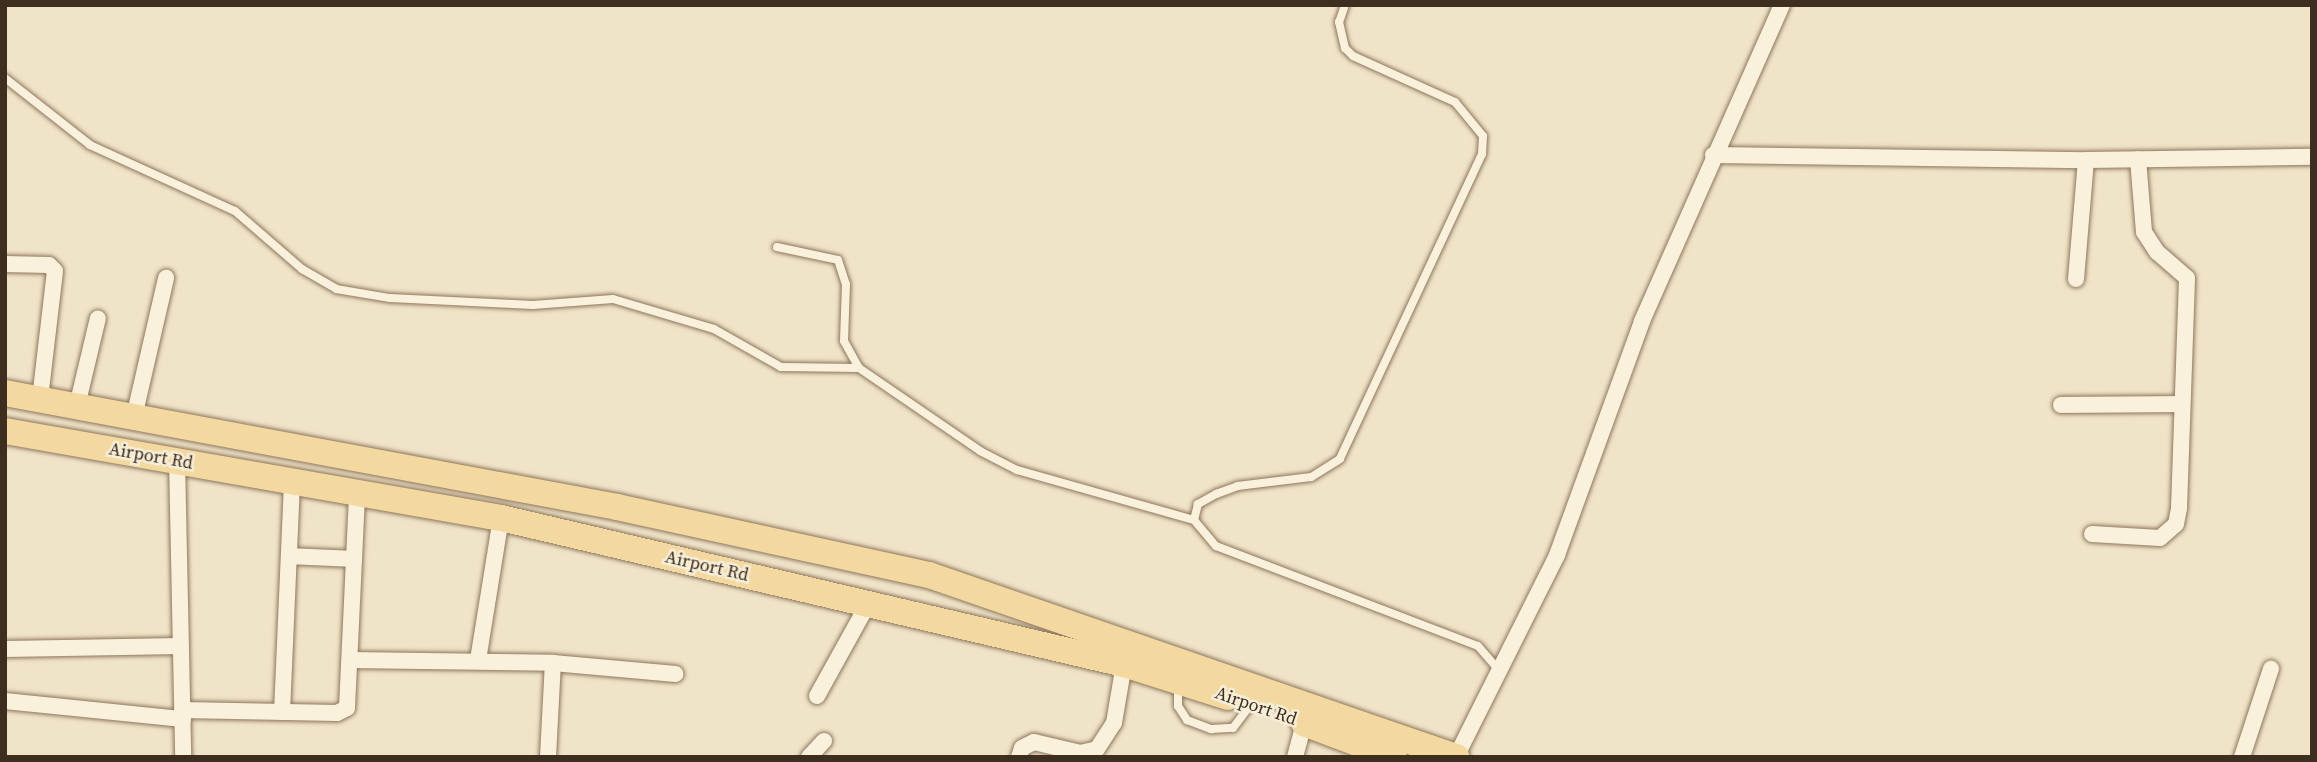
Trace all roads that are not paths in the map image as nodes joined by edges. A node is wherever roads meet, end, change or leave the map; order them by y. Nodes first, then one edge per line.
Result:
1 (1345, 5) edge
2 (1782, 5) edge
3 (5, 78) edge
4 (1713, 155) junction
5 (2312, 157) edge
6 (2138, 159) junction
7 (2086, 160) junction
8 (777, 247) dead end
9 (5, 264) edge
10 (166, 278) dead end
11 (2076, 279) dead end
12 (98, 318) dead end
13 (859, 368) junction
14 (5, 393) edge
15 (40, 399) junction
16 (2180, 404) junction
17 (2061, 405) dead end
18 (76, 406) junction
19 (134, 417) junction
20 (5, 431) edge
21 (177, 460) junction
22 (292, 481) junction
23 (357, 492) junction
24 (501, 518) junction
25 (1194, 520) junction
26 (2092, 534) dead end
27 (289, 556) junction
28 (354, 559) junction
29 (868, 604) junction
30 (181, 646) junction
31 (5, 649) edge
32 (350, 660) junction
33 (478, 660) junction
34 (553, 663) junction
35 (1124, 664) junction
36 (2271, 668) dead end
37 (1499, 670) junction
38 (676, 674) dead end
39 (1178, 681) junction
40 (817, 696) dead end
41 (5, 701) edge
42 (1251, 704) junction
43 (282, 712) junction
44 (182, 714) junction
45 (1304, 723) junction
46 (824, 741) dead end
47 (1016, 754) edge
48 (183, 757) edge
49 (548, 757) edge
50 (809, 757) edge
51 (1295, 757) edge
52 (1394, 757) edge
53 (1456, 757) edge
54 (2242, 757) edge

1 - 25 lane
2 - 4 street
3 - 13 lane
4 - 7 street
4 - 37 street
5 - 6 street
6 - 7 street
6 - 16 street
7 - 11 street
8 - 13 lane
9 - 15 street
10 - 19 street
12 - 18 street
13 - 25 lane
14 - 15 main road
15 - 18 main road
16 - 17 street
16 - 26 street
18 - 19 main road
19 - 53 main road
20 - 21 main road, Airport Rd
21 - 22 main road, Airport Rd
21 - 30 street
22 - 23 main road, Airport Rd
22 - 27 street
23 - 24 main road, Airport Rd
23 - 28 street
24 - 29 main road, Airport Rd
24 - 33 street
25 - 37 lane
27 - 28 street
27 - 43 street
28 - 32 street
29 - 35 main road, Airport Rd
29 - 40 street
30 - 31 street
30 - 44 street
32 - 33 street
32 - 43 street
33 - 34 street
34 - 38 street
34 - 49 street
35 - 39 main road, Airport Rd
35 - 47 street
36 - 54 street
37 - 53 street
39 - 42 main road, Airport Rd
39 - 42 lane
41 - 44 street
42 - 45 main road, Airport Rd
43 - 44 street
44 - 48 street
45 - 51 street
45 - 52 main road, Airport Rd
46 - 50 street

